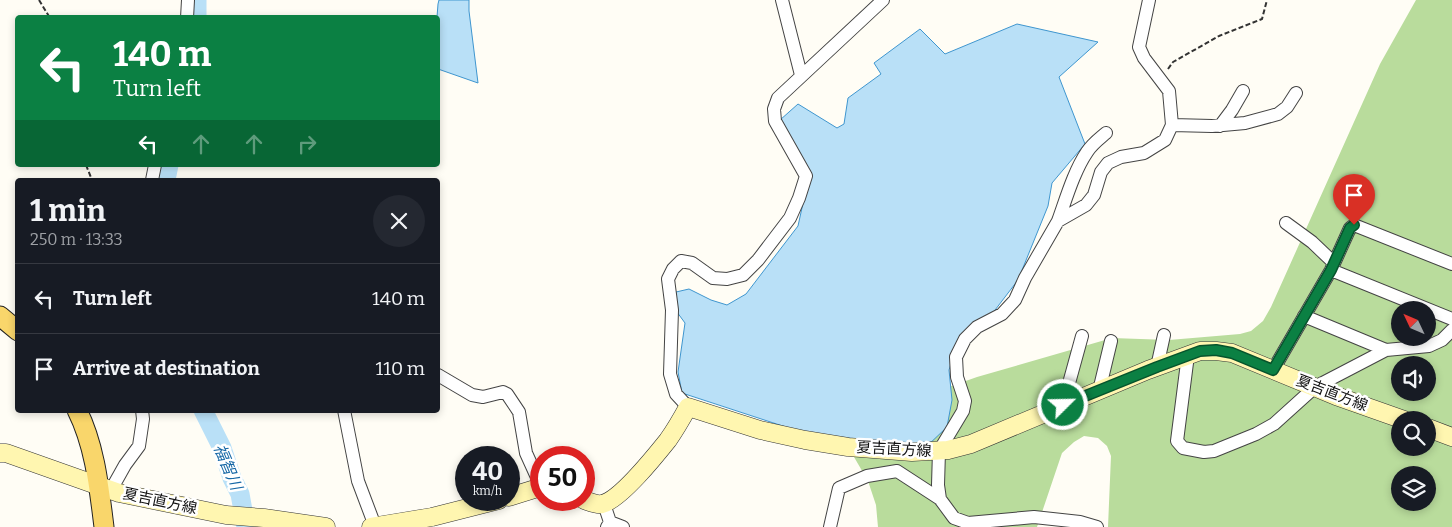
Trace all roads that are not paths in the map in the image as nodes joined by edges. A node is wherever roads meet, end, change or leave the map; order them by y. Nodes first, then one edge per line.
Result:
1 (188, 0) edge
2 (782, 0) edge
3 (883, 0) edge
4 (1149, 0) edge
5 (187, 15) edge
6 (801, 75) junction
7 (1243, 91) dead end
8 (1296, 93) dead end
9 (1172, 125) junction
10 (1220, 126) junction
11 (1106, 132) dead end
12 (1058, 220) junction
13 (1286, 223) dead end
14 (1452, 264) edge
15 (1333, 266) junction
16 (0, 316) edge
17 (1304, 316) junction
18 (1452, 319) edge
19 (15, 328) edge
20 (1452, 330) edge
21 (1164, 335) dead end
22 (1082, 336) dead end
23 (1111, 341) dead end
24 (1386, 350) junction
25 (1188, 355) junction
26 (1157, 367) junction
27 (1273, 370) junction
28 (440, 377) edge
29 (1315, 387) junction
30 (1099, 391) junction
31 (1063, 405) junction
32 (688, 407) junction
33 (78, 413) edge
34 (142, 413) edge
35 (345, 413) edge
36 (1391, 415) edge
37 (1436, 431) edge
38 (1452, 437) edge
39 (939, 451) junction
40 (0, 453) edge
41 (530, 462) edge
42 (104, 488) junction
43 (940, 499) junction
44 (595, 503) edge
45 (604, 504) junction
46 (456, 511) edge
47 (608, 524) edge
48 (104, 527) edge
49 (326, 527) edge
50 (373, 527) edge
51 (623, 527) edge
52 (830, 527) edge
53 (1096, 527) edge

1 - 5 street
2 - 6 street
3 - 6 street
4 - 9 street
6 - 32 street
7 - 10 street
8 - 10 street
9 - 10 street
9 - 12 street
11 - 12 street
12 - 39 street
13 - 15 street
14 - 15 street
15 - 17 street
15 - 18 street
16 - 19 main road
17 - 24 street
17 - 27 street
20 - 24 street
21 - 26 street
22 - 31 street
23 - 30 street
24 - 29 street
25 - 26 main road, 夏吉直方線
25 - 27 main road, 夏吉直方線
25 - 29 street
26 - 30 main road, 夏吉直方線
27 - 29 main road, 夏吉直方線
28 - 41 street
29 - 36 main road, 夏吉直方線
30 - 31 main road, 夏吉直方線
31 - 39 main road, 夏吉直方線
32 - 39 main road, 夏吉直方線
32 - 45 main road
33 - 42 main road
34 - 42 street
35 - 50 street
37 - 38 main road
39 - 43 street
40 - 42 main road, 夏吉直方線
42 - 48 main road
42 - 49 main road, 夏吉直方線
43 - 52 street
43 - 53 street
44 - 45 main road
45 - 47 street
46 - 50 main road
47 - 51 street

